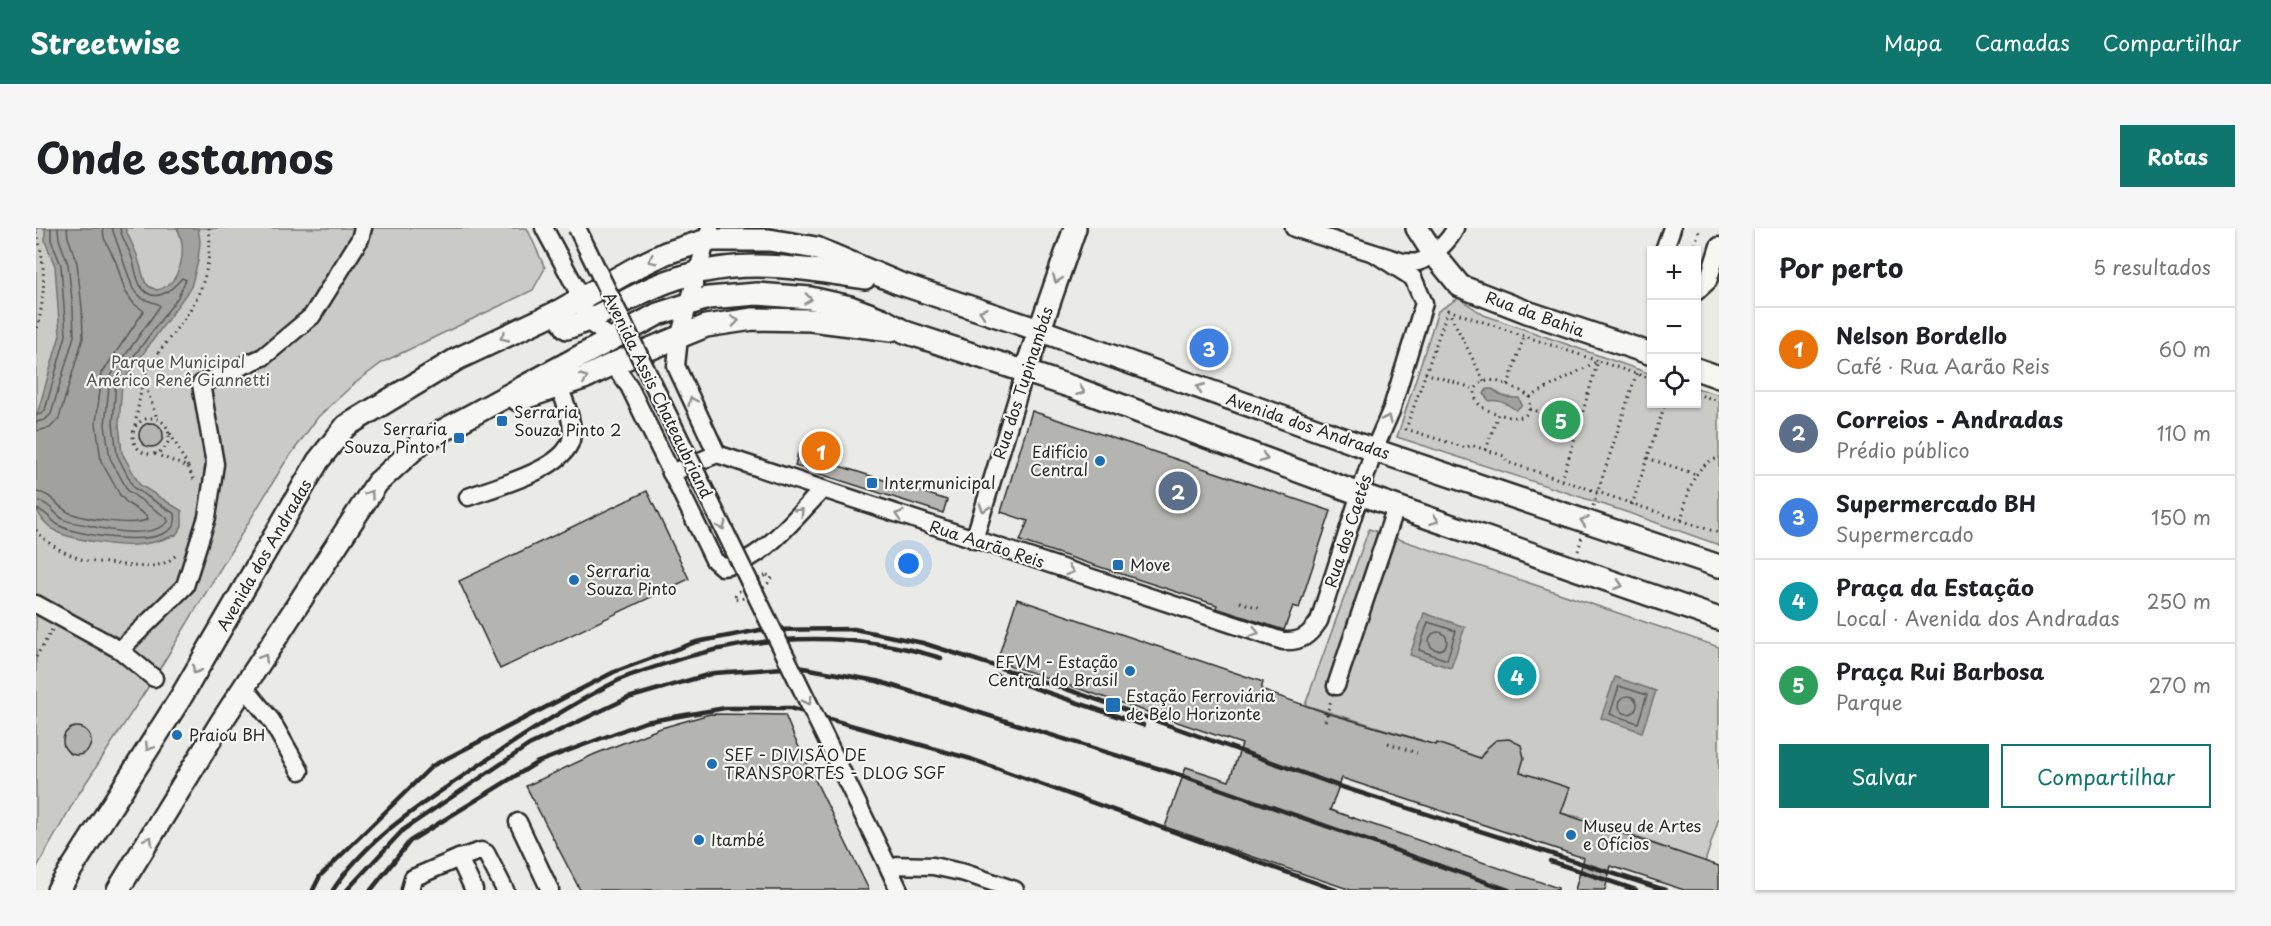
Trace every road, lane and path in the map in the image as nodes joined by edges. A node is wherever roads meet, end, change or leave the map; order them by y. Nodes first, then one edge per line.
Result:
1 (209, 228) edge
2 (363, 228) edge
3 (544, 228) edge
4 (577, 228) edge
5 (747, 228) edge
6 (1075, 228) edge
7 (1294, 228) edge
8 (1416, 228) edge
9 (1455, 228) edge
10 (1672, 228) edge
11 (1700, 228) edge
12 (36, 232) edge
13 (709, 234) edge
14 (769, 240) junction
15 (1665, 246) edge
16 (1694, 246) edge
17 (1719, 246) edge
18 (1433, 253) junction
19 (1377, 255) junction
20 (696, 273) junction
21 (898, 283) junction
22 (1701, 287) edge
23 (580, 297) junction
24 (688, 305) junction
25 (1448, 310) junction
26 (562, 320) junction
27 (588, 321) junction
28 (1039, 330) junction
29 (905, 332) junction
30 (36, 333) edge
31 (1524, 335) junction
32 (680, 338) junction
33 (602, 343) junction
34 (1647, 352) edge
35 (1648, 354) edge
36 (1598, 361) junction
37 (614, 364) junction
38 (1701, 371) edge
39 (1025, 372) junction
40 (1425, 373) junction
41 (1636, 374) junction
42 (1647, 377) edge
43 (1719, 377) edge
44 (143, 379) junction
45 (1484, 381) junction
46 (1508, 385) junction
47 (559, 387) junction
48 (1475, 388) junction
49 (1701, 396) edge
50 (1530, 397) junction
51 (1719, 401) edge
52 (1664, 408) edge
53 (1530, 409) junction
54 (1498, 414) junction
55 (469, 417) junction
56 (157, 418) junction
57 (1580, 424) junction
58 (135, 426) junction
59 (169, 431) junction
60 (1374, 450) junction
61 (1486, 450) junction
62 (155, 454) junction
63 (717, 454) junction
64 (1647, 458) junction
65 (1719, 458) edge
66 (188, 467) junction
67 (671, 473) junction
68 (1695, 474) junction
69 (1562, 480) junction
70 (196, 484) dead end
71 (822, 490) junction
72 (1598, 492) junction
73 (1360, 494) junction
74 (468, 497) dead end
75 (1632, 505) junction
76 (1396, 507) junction
77 (1681, 520) junction
78 (1587, 522) junction
79 (36, 530) edge
80 (1719, 533) edge
81 (975, 540) junction
82 (181, 549) dead end
83 (1719, 566) edge
84 (1572, 569) junction
85 (1240, 602) dead end
86 (36, 604) edge
87 (1262, 609) dead end
88 (59, 617) junction
89 (1719, 619) edge
90 (1305, 639) joint
91 (120, 650) junction
92 (36, 657) edge
93 (154, 678) dead end
94 (1336, 686) joint
95 (245, 688) junction
96 (1324, 721) dead end
97 (1388, 743) dead end
98 (1417, 753) dead end
99 (300, 771) dead end
100 (518, 822) dead end
101 (459, 858) junction
102 (891, 877) edge
103 (58, 890) edge
104 (118, 890) edge
105 (410, 890) edge
106 (474, 890) edge
107 (505, 890) edge
108 (549, 890) edge
109 (1015, 890) edge

1 - 44 path
2 - 91 street
3 - 23 street, Avenida Assis Chateaubriand
4 -> 102 street, Avenida Assis Chateaubriand, bridge
5 - 14 main road
6 -> 28 main road, Rua dos Tupinambás
7 - 19 street
8 - 18 main road, Rua da Bahia
9 - 18 street
10 - 15 street
11 - 16 path
12 - 30 path
13 - 14 main road, Avenida dos Andradas
13 - 20 street, Avenida Assis Chateaubriand
13 -> 23 main road, Avenida dos Andradas
14 - 21 main road, Avenida dos Andradas
17 - 22 street
18 - 19 street
18 - 34 main road, Rua da Bahia
60 -> 19 street, Rua dos Caetés
20 - 21 main road, Avenida dos Andradas
20 - 24 street, Avenida Assis Chateaubriand
20 - 27 main road, Avenida dos Andradas
28 -> 21 main road, Avenida dos Andradas
23 - 26 main road, Avenida dos Andradas
23 - 27 street, Avenida Assis Chateaubriand
24 -> 29 main road
24 - 32 street, Avenida Assis Chateaubriand
24 - 33 main road
25 - 31 path
25 - 40 path
25 - 45 path
26 - 27 main road, Avenida dos Andradas
26 - 33 main road
26 -> 103 main road, Avenida dos Andradas
27 - 33 street, Avenida Assis Chateaubriand
28 - 39 main road, Rua dos Tupinambás
60 -> 28 main road, Avenida dos Andradas
32 -> 29 main road
29 - 39 main road
31 - 36 path
31 - 46 path
32 - 37 main road
63 -> 32 street, Avenida Assis Chateaubriand
33 - 37 main road
33 - 55 main road
35 - 41 path
36 - 41 path
36 - 50 path
36 - 57 path
47 -> 37 main road
37 - 67 street, Avenida Assis Chateaubriand
38 - 43 main road
39 -> 73 main road
39 -> 81 street, Rua dos Tupinambás
40 - 48 path
40 - 61 path
41 - 42 path
41 - 72 path
44 - 56 path
44 - 58 path
45 - 46 path
45 - 48 path
46 - 50 path
47 - 55 main road
47 - 74 street
48 - 54 path
49 - 51 path
50 - 53 path
52 - 64 path
53 - 54 path
53 - 57 path
54 - 61 path
95 -> 55 main road
56 - 58 path
56 - 59 path
57 - 69 path
58 - 62 path
59 - 62 path
59 - 66 path
60 - 73 street, Rua dos Caetés
78 -> 60 main road, Avenida dos Andradas
61 - 69 path
62 - 66 path
63 - 67 street
63 - 71 street, Rua Aarão Reis
64 - 68 path
64 - 75 path
65 - 68 path
66 - 70 path
67 -> 71 street, Avenida Assis Chateaubriand
68 - 77 path
69 - 72 path
81 -> 71 street, Rua Aarão Reis
72 - 75 path
72 - 78 path
73 - 76 main road
73 - 90 street, Rua dos Caetés
75 - 77 path
76 -> 84 main road
76 - 94 street
77 - 80 path
78 - 83 main road, Avenida dos Andradas
78 - 84 path
79 - 82 path
81 -> 90 street, Rua Aarão Reis
84 -> 89 main road
85 - 87 path
86 - 88 street
88 - 91 street
88 - 92 path
91 - 93 street
94 - 96 path
95 - 99 street
104 -> 95 main road
97 - 98 path
100 - 108 street
101 - 105 street
101 - 106 street
101 - 107 street
102 - 109 street

